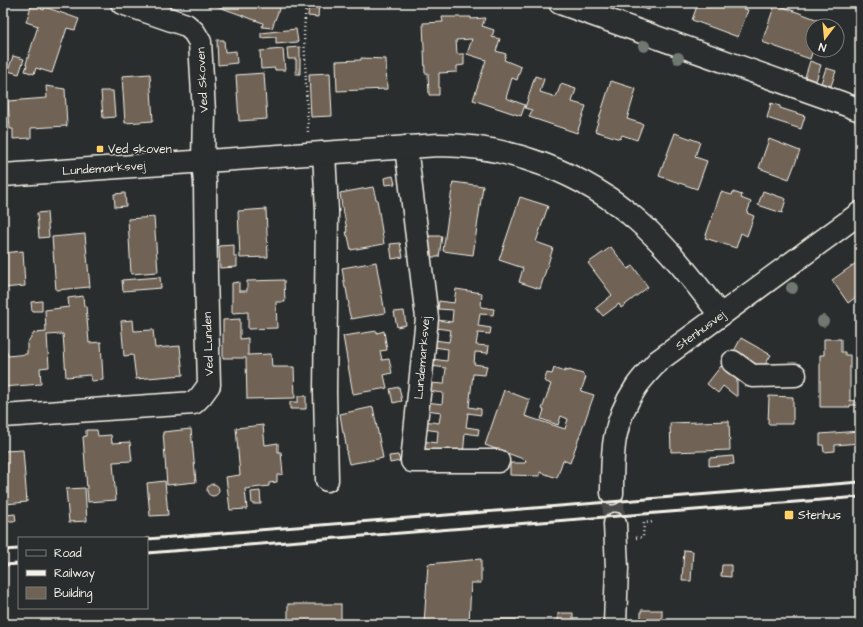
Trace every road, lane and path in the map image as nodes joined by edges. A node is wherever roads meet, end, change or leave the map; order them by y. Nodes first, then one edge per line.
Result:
1 (122, 3) edge
2 (306, 3) edge
3 (560, 3) edge
4 (860, 110) edge
5 (406, 147) junction
6 (316, 153) junction
7 (203, 161) junction
8 (3, 175) edge
9 (860, 213) edge
10 (720, 315) junction
11 (732, 362) dead end
12 (795, 375) dead end
13 (3, 416) edge
14 (498, 461) dead end
15 (327, 480) dead end
16 (612, 493) tunnel mouth
17 (615, 524) tunnel mouth
18 (615, 624) edge

1 - 7 street, Ved Skoven
2 - 6 path
3 - 4 street
5 - 6 street, Lundemarksvej
5 - 10 street, Lundemarksvej
5 - 14 street, Lundemarksvej
6 - 7 street, Lundemarksvej
6 - 15 street
7 - 8 street, Lundemarksvej
7 - 13 street, Ved Lunden
9 - 10 street, Stenhusvej
10 - 16 street, Stenhusvej
11 - 12 street
17 - 18 street

